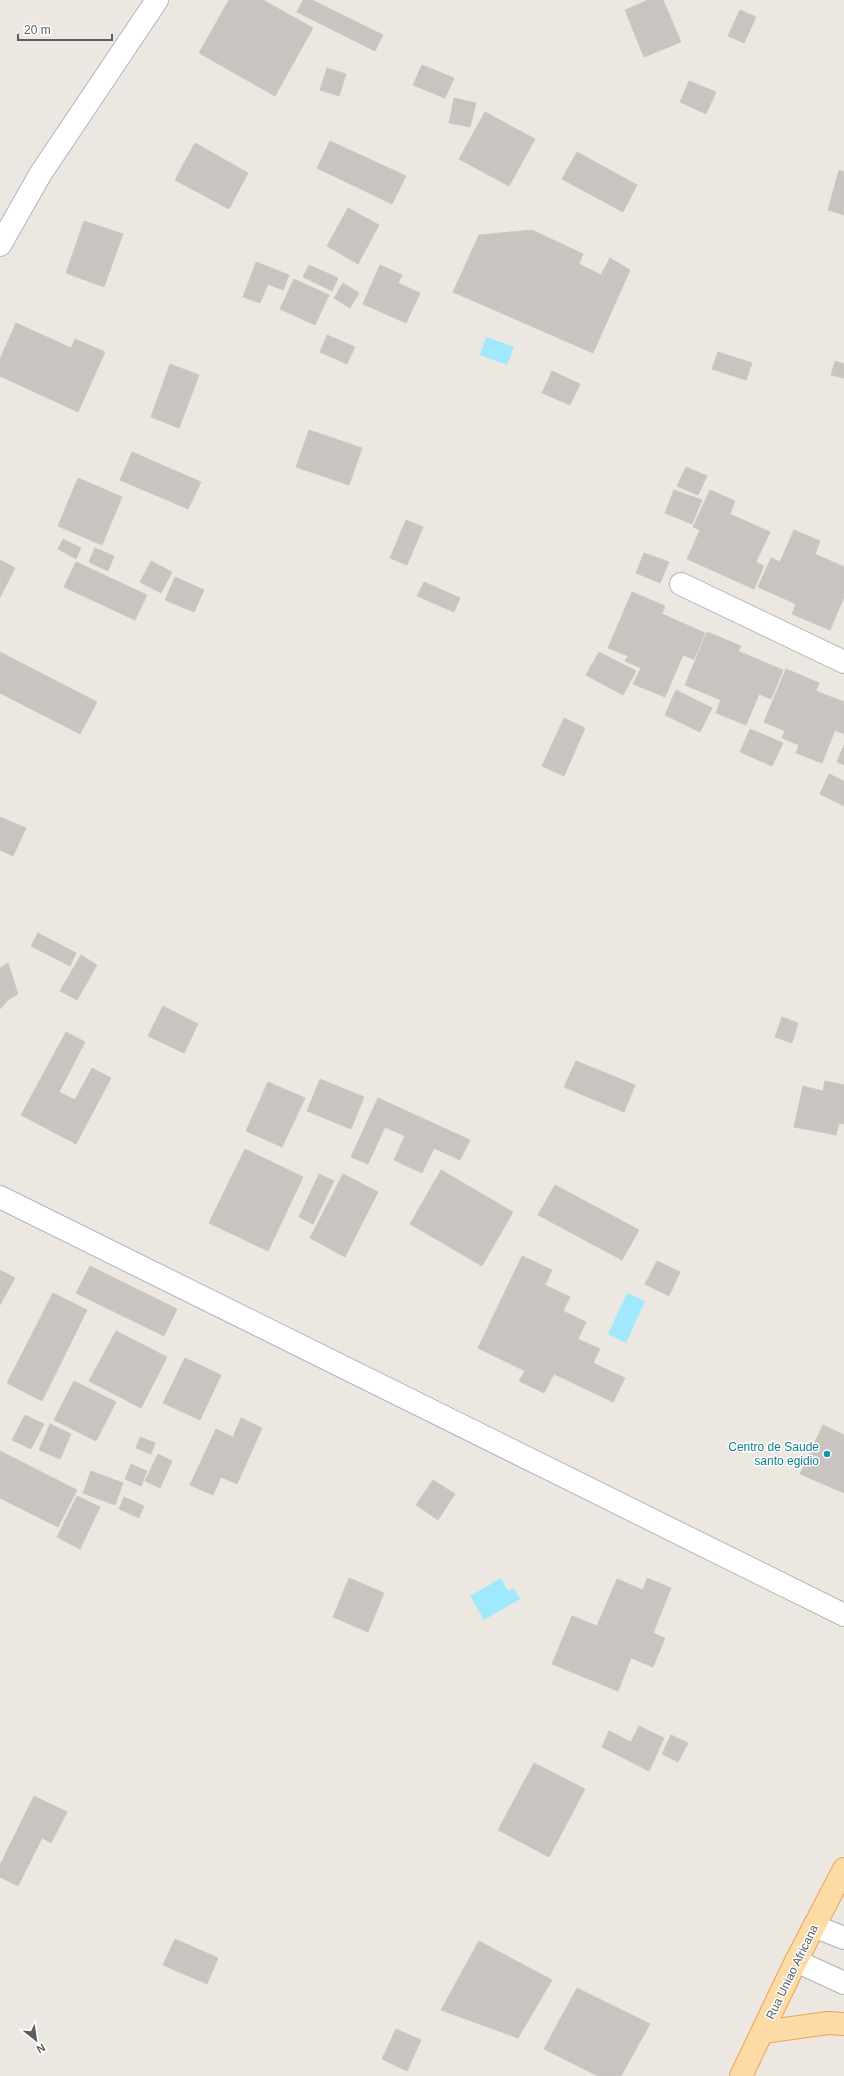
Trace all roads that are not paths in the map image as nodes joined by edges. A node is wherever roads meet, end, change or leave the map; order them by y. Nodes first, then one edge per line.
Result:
1 (157, 0) edge
2 (0, 245) edge
3 (681, 584) dead end
4 (844, 662) edge
5 (0, 1197) edge
6 (844, 1615) edge
7 (844, 1869) edge
8 (814, 1926) junction
9 (844, 1938) edge
10 (796, 1961) junction
11 (844, 1983) edge
12 (844, 2024) edge
13 (763, 2032) junction
14 (742, 2076) edge

1 - 2 street
3 - 4 street
5 - 6 street
7 - 8 main road, Rua Uniao Africana
8 - 9 street
8 - 10 main road, Rua Uniao Africana
10 - 11 street
10 - 13 main road, Rua Uniao Africana
12 - 13 main road
13 - 14 main road, Rua Uniao Africana

